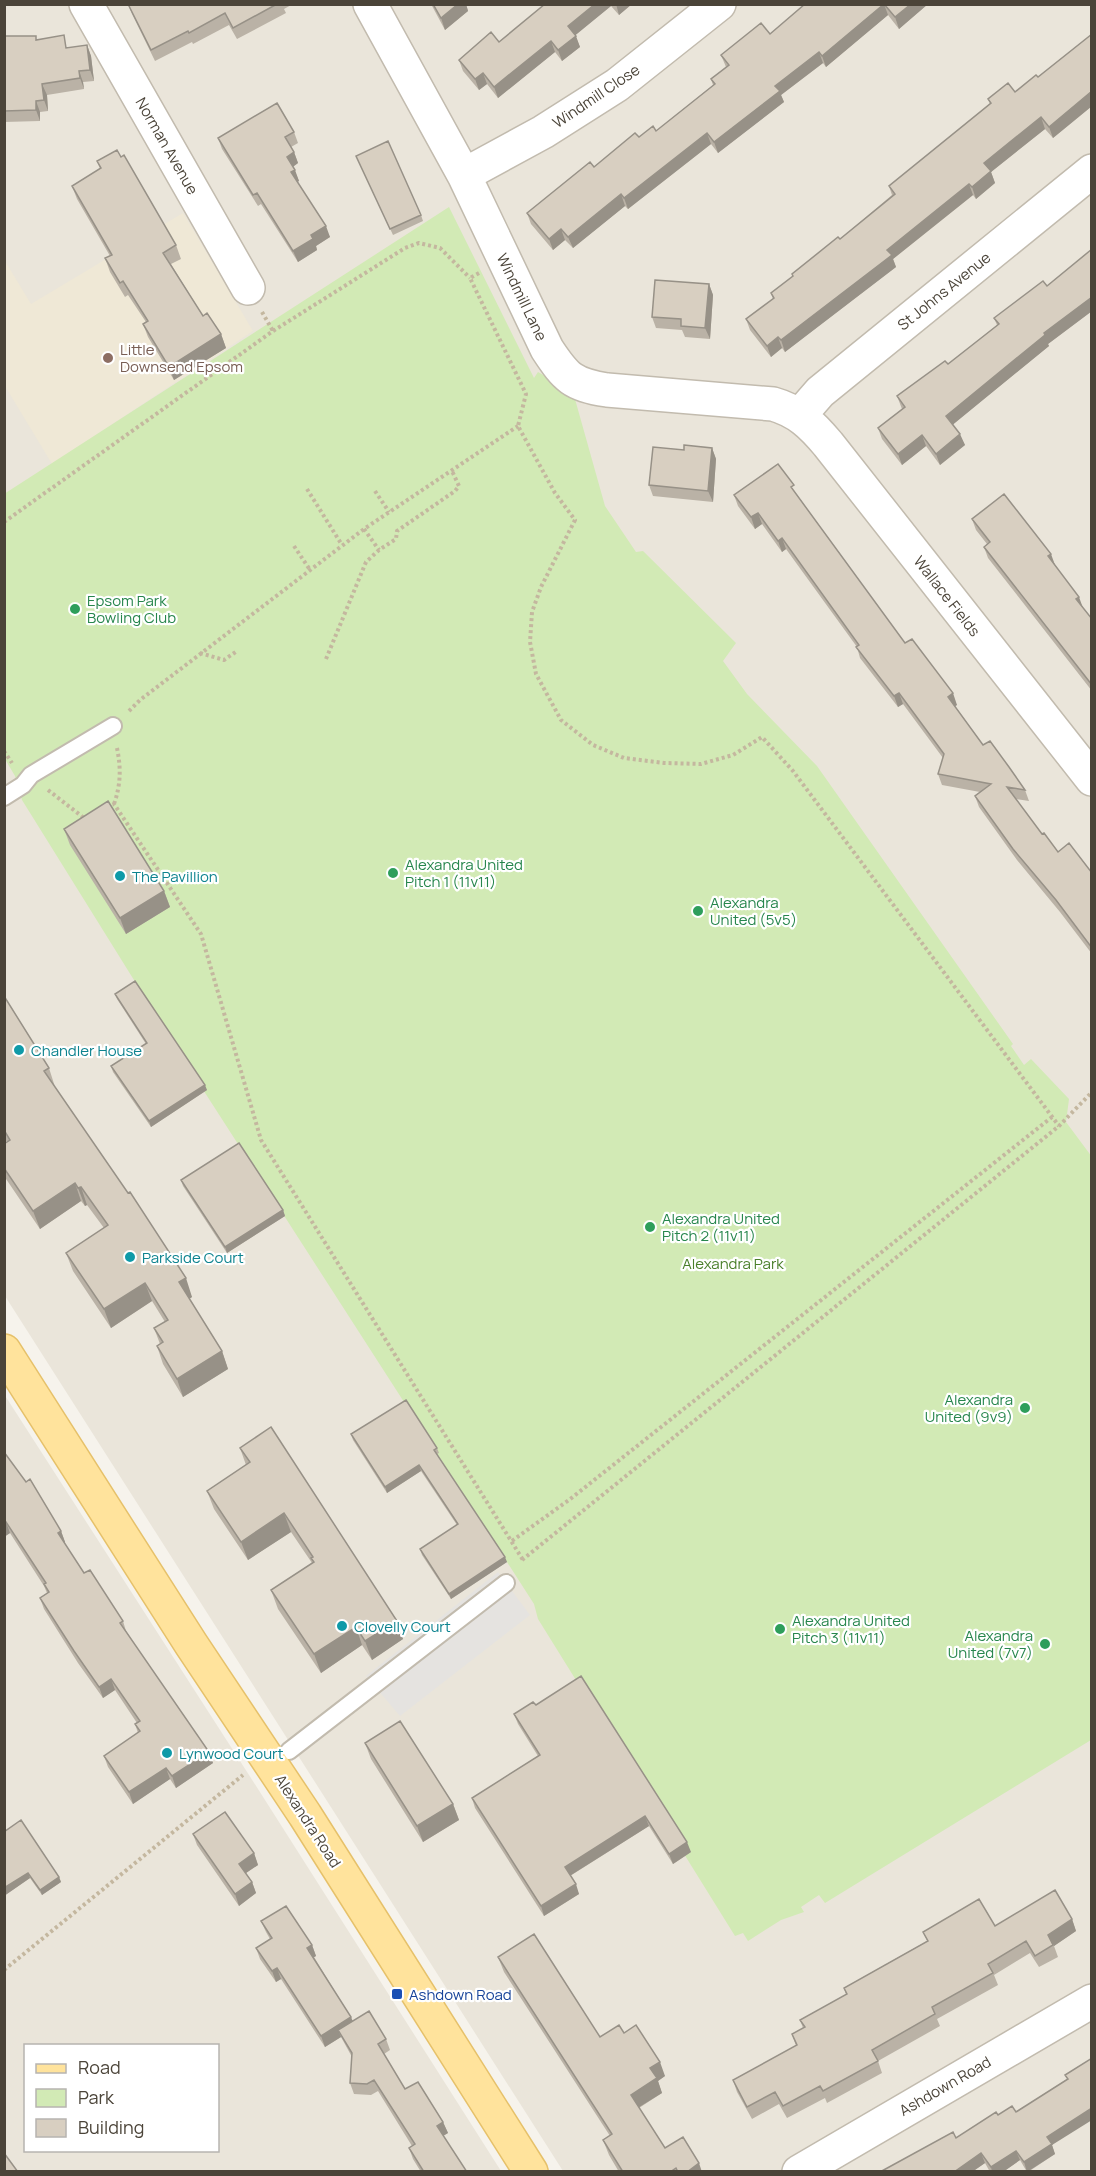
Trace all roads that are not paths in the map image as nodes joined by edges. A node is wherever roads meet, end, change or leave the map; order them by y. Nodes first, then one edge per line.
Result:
1 (86, 4) edge
2 (370, 4) edge
3 (719, 4) edge
4 (1092, 171) edge
5 (464, 175) junction
6 (248, 288) dead end
7 (800, 415) junction
8 (113, 726) road end
9 (1092, 779) edge
10 (4, 796) edge
11 (4, 1351) edge
12 (506, 1583) road end
13 (275, 1750) junction
14 (1092, 2001) edge
15 (531, 2172) edge
16 (799, 2172) edge

1 - 6 street, Norman Avenue
2 - 5 street, Windmill Lane
3 - 5 street, Windmill Close
4 - 7 street, St Johns Avenue
5 - 7 street, Windmill Lane
7 - 9 street, Wallace Fields
8 - 10 lane
11 - 13 main road, Alexandra Road
12 - 13 lane
13 - 15 main road, Alexandra Road
14 - 16 street, Ashdown Road

